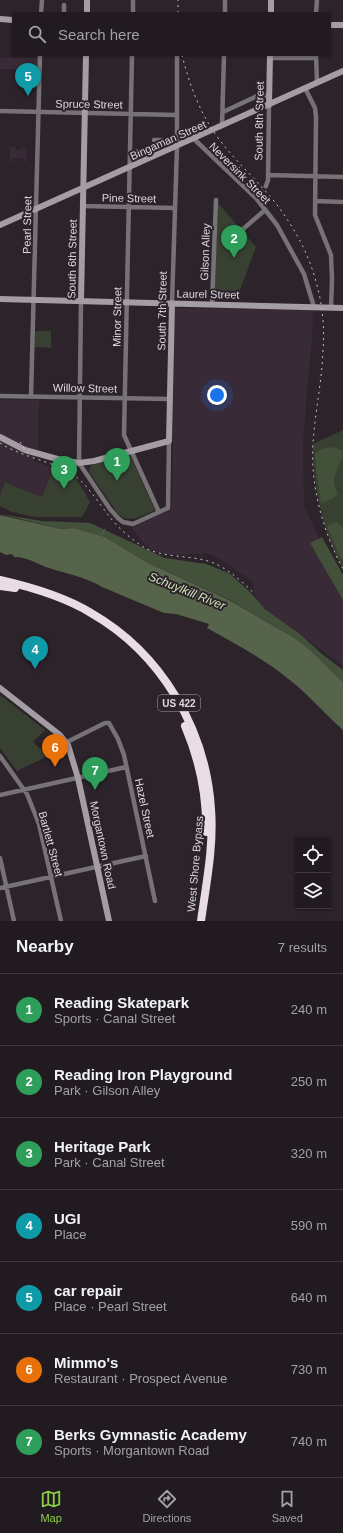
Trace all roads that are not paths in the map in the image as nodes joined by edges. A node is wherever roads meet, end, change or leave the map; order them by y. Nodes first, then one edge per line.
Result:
1 (42, 0) edge
2 (87, 0) edge
3 (133, 0) edge
4 (225, 0) edge
5 (271, 0) edge
6 (317, 0) edge
7 (64, 5) dead end
8 (41, 12) edge
9 (64, 12) edge
10 (87, 12) edge
11 (133, 12) edge
12 (225, 12) edge
13 (271, 12) edge
14 (316, 12) edge
15 (0, 19) edge
16 (12, 20) edge
17 (331, 25) edge
18 (343, 26) edge
19 (40, 56) edge
20 (86, 56) edge
21 (132, 56) edge
22 (176, 56) edge
23 (224, 56) edge
24 (270, 56) edge
25 (316, 57) edge
26 (343, 71) edge
27 (317, 83) junction
28 (305, 88) junction
29 (269, 96) junction
30 (269, 105) junction
31 (0, 111) edge
32 (39, 112) junction
33 (222, 112) junction
34 (85, 113) junction
35 (131, 114) junction
36 (177, 115) junction
37 (222, 126) junction
38 (194, 139) junction
39 (154, 140) dead end
40 (161, 140) dead end
41 (177, 147) junction
42 (130, 168) junction
43 (268, 175) junction
44 (315, 177) junction
45 (343, 177) edge
46 (266, 186) tunnel mouth
47 (83, 189) junction
48 (260, 193) tunnel mouth
49 (256, 198) junction
50 (216, 200) dead end
51 (315, 201) junction
52 (343, 202) edge
53 (83, 206) junction
54 (129, 207) junction
55 (175, 208) junction
56 (37, 210) junction
57 (265, 210) junction
58 (0, 226) edge
59 (242, 230) dead end
60 (0, 300) edge
61 (34, 300) junction
62 (81, 301) junction
63 (126, 302) junction
64 (172, 304) junction
65 (212, 305) junction
66 (314, 307) junction
67 (330, 308) junction
68 (343, 308) edge
69 (0, 396) edge
70 (31, 396) junction
71 (79, 398) junction
72 (124, 398) junction
73 (170, 400) junction
74 (0, 437) edge
75 (169, 441) junction
76 (131, 451) junction
77 (79, 463) junction
78 (159, 512) junction
79 (0, 580) edge
80 (0, 586) edge
81 (0, 688) edge
82 (67, 742) junction
83 (0, 756) edge
84 (126, 767) junction
85 (78, 778) junction
86 (23, 790) junction
87 (0, 795) edge
88 (146, 856) junction
89 (0, 858) edge
90 (97, 867) junction
91 (51, 877) junction
92 (7, 887) junction
93 (0, 888) edge
94 (156, 901) dead end
95 (14, 921) edge
96 (60, 921) edge
97 (109, 921) edge
98 (196, 921) edge
99 (201, 921) edge

1 - 8 street
2 - 10 street
3 - 11 street
4 - 12 street
5 - 13 street
6 - 14 street
7 - 9 street
15 - 16 street
17 - 18 street
19 - 32 street, Pearl Street
20 - 34 street, South 6th Street
21 - 35 street, Minor Street
22 - 36 street, South 7th Street
23 - 33 street
24 - 25 street
24 - 29 street, South 8th Street
25 - 27 street
26 - 27 street, Bingaman Street
27 - 28 street, Bingaman Street
28 - 30 street, Bingaman Street
28 - 44 street
29 - 30 street, South 8th Street
29 - 33 street
30 - 37 street, Bingaman Street
30 - 43 street, South 8th Street
31 - 32 street, Spruce Street
32 - 34 street, Spruce Street
32 - 56 street, Pearl Street
33 - 37 street
34 - 35 street, Spruce Street
34 - 47 street, South 6th Street
35 - 36 street, Spruce Street
35 - 42 street, Minor Street
36 - 41 street, South 7th Street
37 - 38 street, Bingaman Street
38 - 41 street, Bingaman Street
38 - 49 street, Neversink Street
39 - 40 street
41 - 42 street, Bingaman Street
41 - 55 street, South 7th Street
42 - 47 street, Bingaman Street
42 - 54 street, Minor Street
43 - 44 street
43 - 46 street, South 8th Street
44 - 45 street
44 - 51 street
47 - 53 street, South 6th Street
47 - 56 street, Bingaman Street
48 - 49 street
49 - 57 street, Neversink Street
50 - 65 street, Gilson Alley
51 - 52 street
51 - 67 street
53 - 54 street, Pine Street
53 - 62 street, South 6th Street
54 - 55 street, Pine Street
54 - 63 street, Minor Street
55 - 64 street, South 7th Street
56 - 58 street, Bingaman Street
56 - 61 street, Pearl Street
57 - 59 street
57 - 66 street, Neversink Street
60 - 61 street, Laurel Street
61 - 62 street, Laurel Street
61 - 70 street, Pearl Street
62 - 63 street, Laurel Street
62 - 71 street, South 6th Street
63 - 64 street, Laurel Street
63 - 72 street, Minor Street
64 - 65 street, Laurel Street
64 - 73 street, South 7th Street
65 - 66 street, Laurel Street
66 - 67 street, Laurel Street
67 - 68 street, Laurel Street
69 - 70 street, Willow Street
70 - 71 street, Willow Street
71 - 72 street, Willow Street
71 - 77 street, South 6th Street
72 - 73 street, Willow Street
72 - 76 street, Minor Street
73 - 75 street, South 7th Street
74 - 77 street
75 - 76 street
75 - 78 street, South 7th Street
76 - 77 street
76 - 78 street, Minor Street
77 - 78 street
79 - 99 highway, West Shore Bypass / US 422
80 - 98 highway, West Shore Bypass / US 422
81 - 82 street, Morgantown Road
82 - 84 street, Hazel Street
82 - 85 street, Morgantown Road
83 - 86 street, Bartlett Street
84 - 85 street
84 - 88 street, Hazel Street
85 - 86 street
85 - 90 street, Morgantown Road
86 - 87 street
86 - 91 street, Bartlett Street
88 - 90 street
88 - 94 street, Hazel Street
89 - 92 street
90 - 91 street
90 - 97 street, Morgantown Road
91 - 92 street
91 - 96 street, Bartlett Street
92 - 93 street
92 - 95 street

